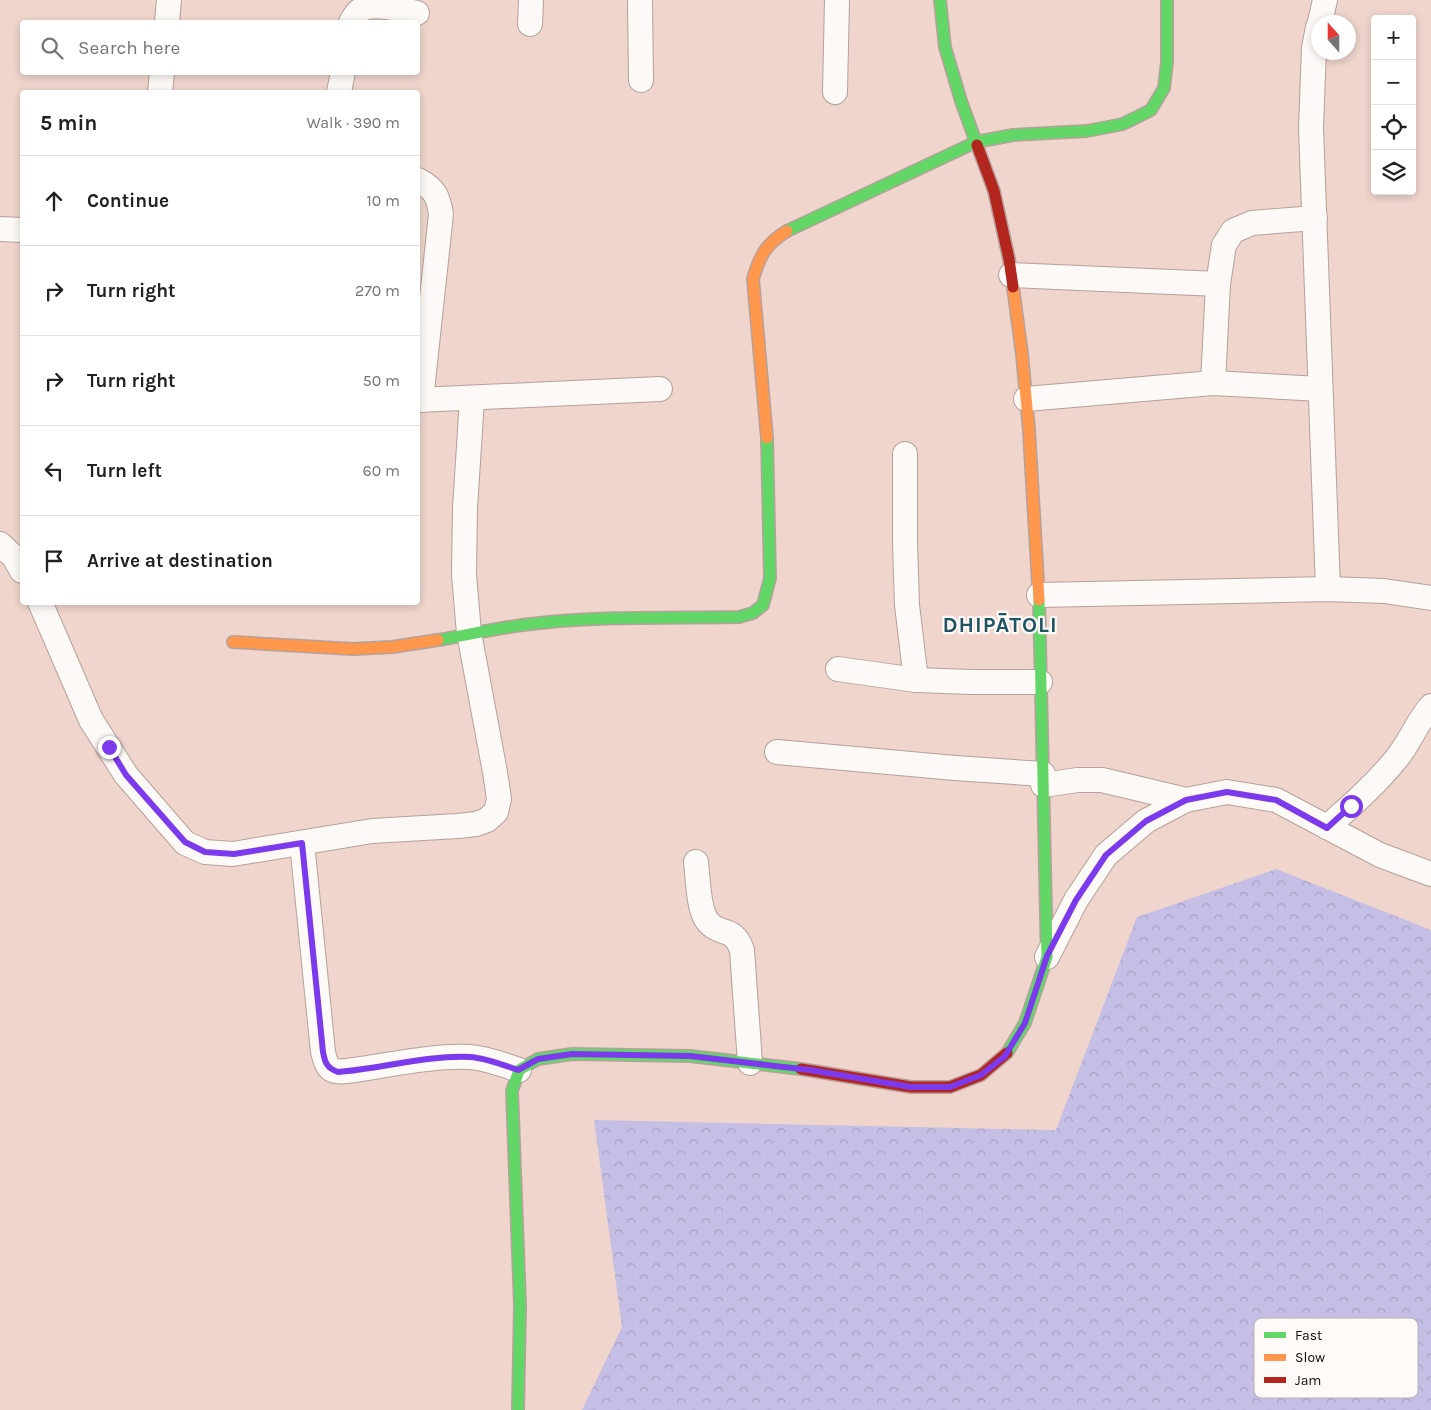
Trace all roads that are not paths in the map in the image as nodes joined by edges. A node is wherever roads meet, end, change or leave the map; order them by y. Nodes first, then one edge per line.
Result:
1 (170, 0) edge
2 (531, 0) edge
3 (640, 0) edge
4 (837, 0) edge
5 (940, 0) edge
6 (1167, 0) edge
7 (1325, 0) edge
8 (417, 14) dead end
9 (1322, 15) edge
10 (166, 20) edge
11 (352, 20) edge
12 (530, 24) dead end
13 (1314, 60) edge
14 (162, 75) edge
15 (342, 75) edge
16 (641, 80) dead end
17 (160, 90) edge
18 (339, 90) edge
19 (835, 92) dead end
20 (976, 142) junction
21 (420, 181) edge
22 (1315, 218) junction
23 (0, 229) edge
24 (20, 230) edge
25 (1011, 275) junction
26 (1218, 284) junction
27 (1214, 383) junction
28 (660, 389) dead end
29 (1320, 389) junction
30 (420, 392) edge
31 (472, 399) junction
32 (1026, 399) junction
33 (420, 400) edge
34 (905, 454) dead end
35 (0, 544) edge
36 (20, 568) edge
37 (1328, 589) junction
38 (1038, 595) junction
39 (1431, 598) edge
40 (41, 605) edge
41 (469, 633) junction
42 (233, 642) dead end
43 (838, 670) dead end
44 (916, 680) junction
45 (1040, 682) junction
46 (1431, 706) edge
47 (777, 752) dead end
48 (1043, 780) junction
49 (1186, 800) junction
50 (1327, 828) junction
51 (302, 843) junction
52 (696, 862) dead end
53 (1431, 874) edge
54 (1047, 956) junction
55 (750, 1063) junction
56 (518, 1070) junction
57 (518, 1410) edge

1 - 10 street
2 - 12 street
3 - 16 street
4 - 19 street
5 - 20 street
6 - 20 street
7 - 9 street
8 - 11 street
13 - 22 street
14 - 17 street
15 - 18 street
20 - 25 street
20 - 41 street
21 - 30 street
22 - 26 street
22 - 29 street
23 - 24 street
25 - 26 street
25 - 32 street
26 - 27 street
27 - 29 street
27 - 32 street
28 - 31 street
29 - 37 street
31 - 33 street
31 - 41 street
32 - 38 street
34 - 44 street
35 - 36 street
37 - 38 street
37 - 39 street
38 - 45 street
40 - 51 street
41 - 42 street
41 - 51 street
43 - 44 street
44 - 45 street
45 - 48 street
46 - 50 street
47 - 48 street
48 - 49 street
48 - 54 street
49 - 50 street
49 - 54 street
50 - 53 street
51 - 56 street
52 - 55 street
54 - 55 street
55 - 56 street
56 - 57 street

